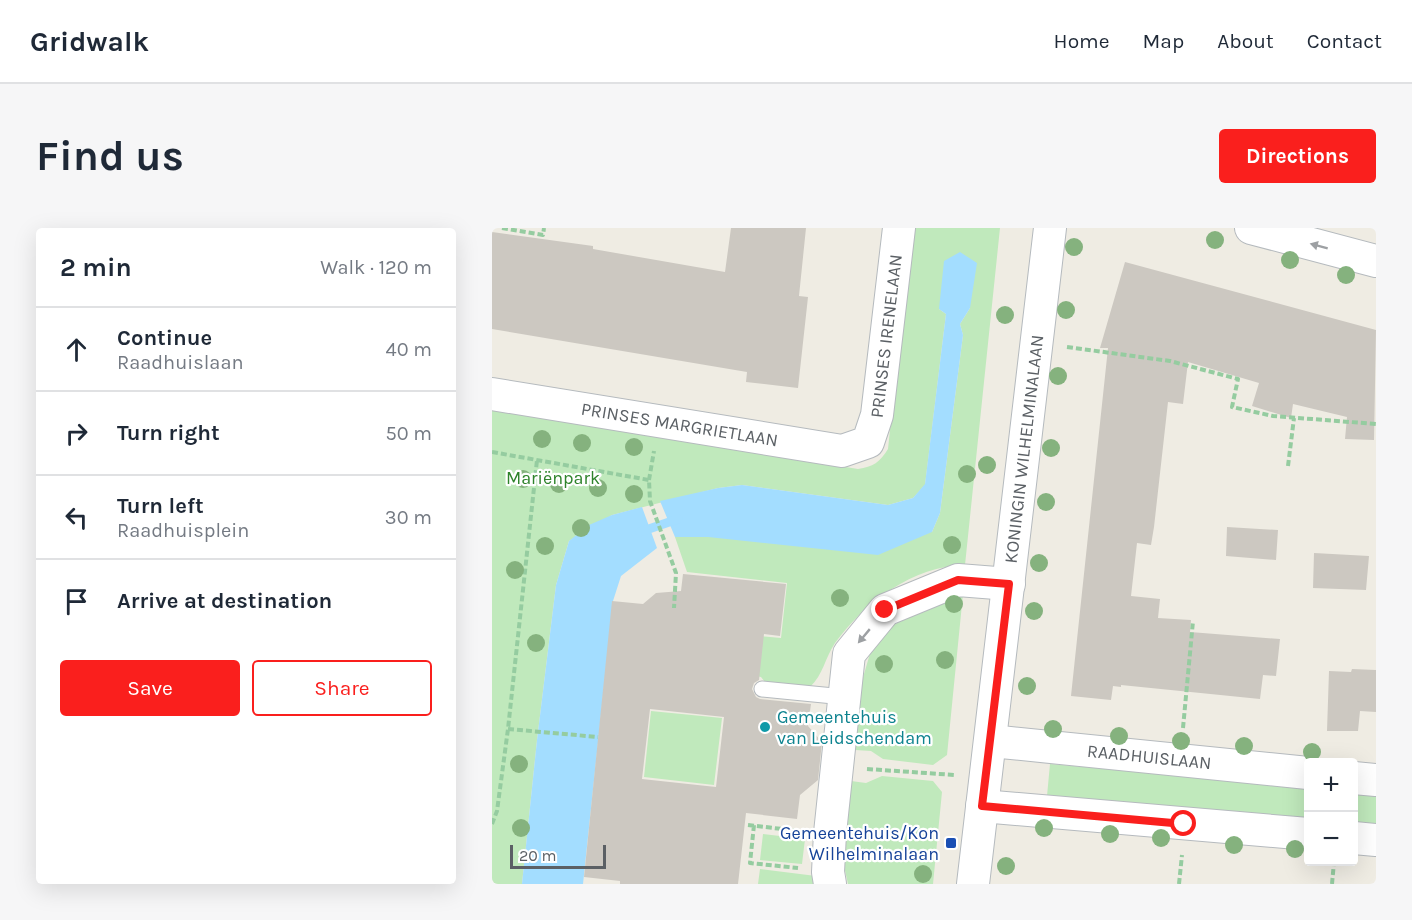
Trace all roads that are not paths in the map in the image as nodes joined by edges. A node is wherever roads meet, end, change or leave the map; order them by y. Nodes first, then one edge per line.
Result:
1 (899, 228) edge
2 (1050, 228) edge
3 (1251, 228) edge
4 (1376, 261) edge
5 (492, 394) edge
6 (868, 442) joint
7 (1009, 584) junction
8 (762, 689) dead end
9 (844, 697) junction
10 (991, 741) junction
11 (1304, 773) edge
12 (1358, 778) edge
13 (1376, 780) edge
14 (984, 791) junction
15 (1304, 833) edge
16 (1358, 838) edge
17 (1376, 840) edge
18 (829, 878) edge
19 (973, 884) edge

1 - 6 street, PRINSES IRENELAAN
2 - 7 street, KONINGIN WILHELMINALAAN
4 -> 3 street
5 - 6 street, PRINSES MARGRIETLAAN
7 -> 9 street
7 - 10 street, KONINGIN WILHELMINALAAN
8 - 9 lane
9 - 18 street
10 - 11 street, RAADHUISLAAN
10 - 14 street, KONINGIN WILHELMINALAAN
12 - 13 street
14 - 15 street
14 - 19 street, KONINGIN WILHELMINALAAN
16 - 17 street

